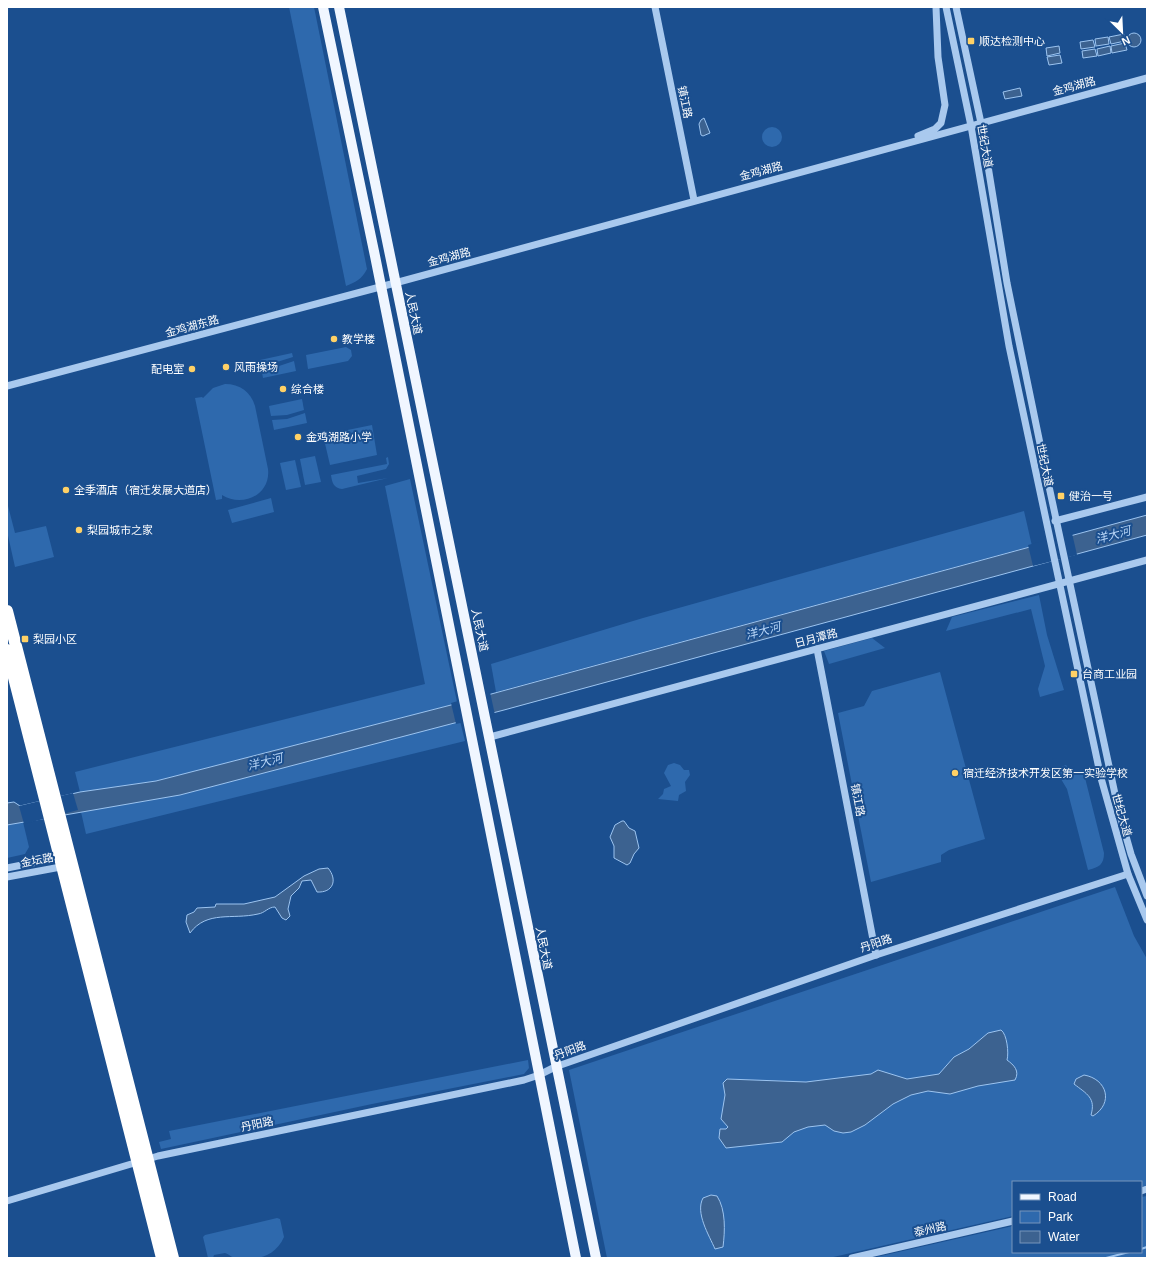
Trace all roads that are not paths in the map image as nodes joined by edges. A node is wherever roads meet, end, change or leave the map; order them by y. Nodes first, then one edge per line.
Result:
1 (323, 7) edge
2 (339, 7) edge
3 (655, 7) edge
4 (936, 7) edge
5 (946, 7) edge
6 (956, 7) edge
7 (1147, 78) edge
8 (981, 123) junction
9 (971, 126) junction
10 (898, 145) junction
11 (694, 200) junction
12 (385, 233) junction
13 (371, 235) junction
14 (395, 283) junction
15 (382, 286) junction
16 (404, 327) junction
17 (390, 331) junction
18 (7, 386) edge
19 (1147, 497) edge
20 (1055, 521) junction
21 (1147, 560) edge
22 (1069, 580) junction
23 (1058, 583) junction
24 (7, 615) edge
25 (817, 649) junction
26 (7, 650) edge
27 (490, 737) junction
28 (66, 861) junction
29 (7, 868) edge
30 (1128, 874) junction
31 (7, 877) edge
32 (1147, 896) edge
33 (1147, 920) edge
34 (876, 955) junction
35 (545, 1017) junction
36 (528, 1018) junction
37 (555, 1067) junction
38 (539, 1075) junction
39 (143, 1160) junction
40 (7, 1201) edge
41 (1012, 1221) edge
42 (162, 1258) edge
43 (173, 1258) edge
44 (576, 1258) edge
45 (596, 1258) edge
46 (852, 1258) edge

1 - 13 main road
2 - 12 main road, 人民大道
3 - 11 street, 镇江路
4 - 10 street
5 - 9 street, 世纪大道
6 - 8 street, 世纪大道
7 - 8 street, 金鸡湖路
8 - 9 street, 金鸡湖路
8 - 20 street, 世纪大道
9 - 10 street, 金鸡湖路
9 - 23 street, 世纪大道
10 - 11 street, 金鸡湖路
11 - 14 street, 金鸡湖路
12 - 13 main road
12 - 14 main road, 人民大道
13 - 15 main road
14 - 15 street, 金鸡湖路
14 - 16 main road, 人民大道
15 - 17 main road
15 - 18 street, 金鸡湖东路
16 - 17 main road
16 - 27 main road, 人民大道
17 - 36 main road
19 - 20 street
20 - 22 street, 世纪大道
21 - 22 street, 日月潭路
22 - 23 street, 日月潭路
22 - 32 street, 世纪大道
23 - 25 street, 日月潭路
23 - 30 street, 世纪大道
24 - 28 highway
25 - 27 street, 日月潭路
25 - 34 street, 镇江路
26 - 28 highway
27 - 35 main road, 人民大道
28 - 29 street, 金坛路
28 - 31 street, 金坛路
28 - 39 highway
30 - 33 street, 世纪大道
30 - 34 street, 丹阳路
34 - 37 street, 丹阳路
35 - 36 main road
35 - 37 main road, 人民大道
36 - 38 main road
37 - 38 street, 丹阳路
37 - 45 main road, 人民大道
38 - 39 street, 丹阳路
38 - 44 main road
39 - 40 street, 丹阳路
39 - 42 highway
39 - 43 highway
41 - 46 street, 泰州路

